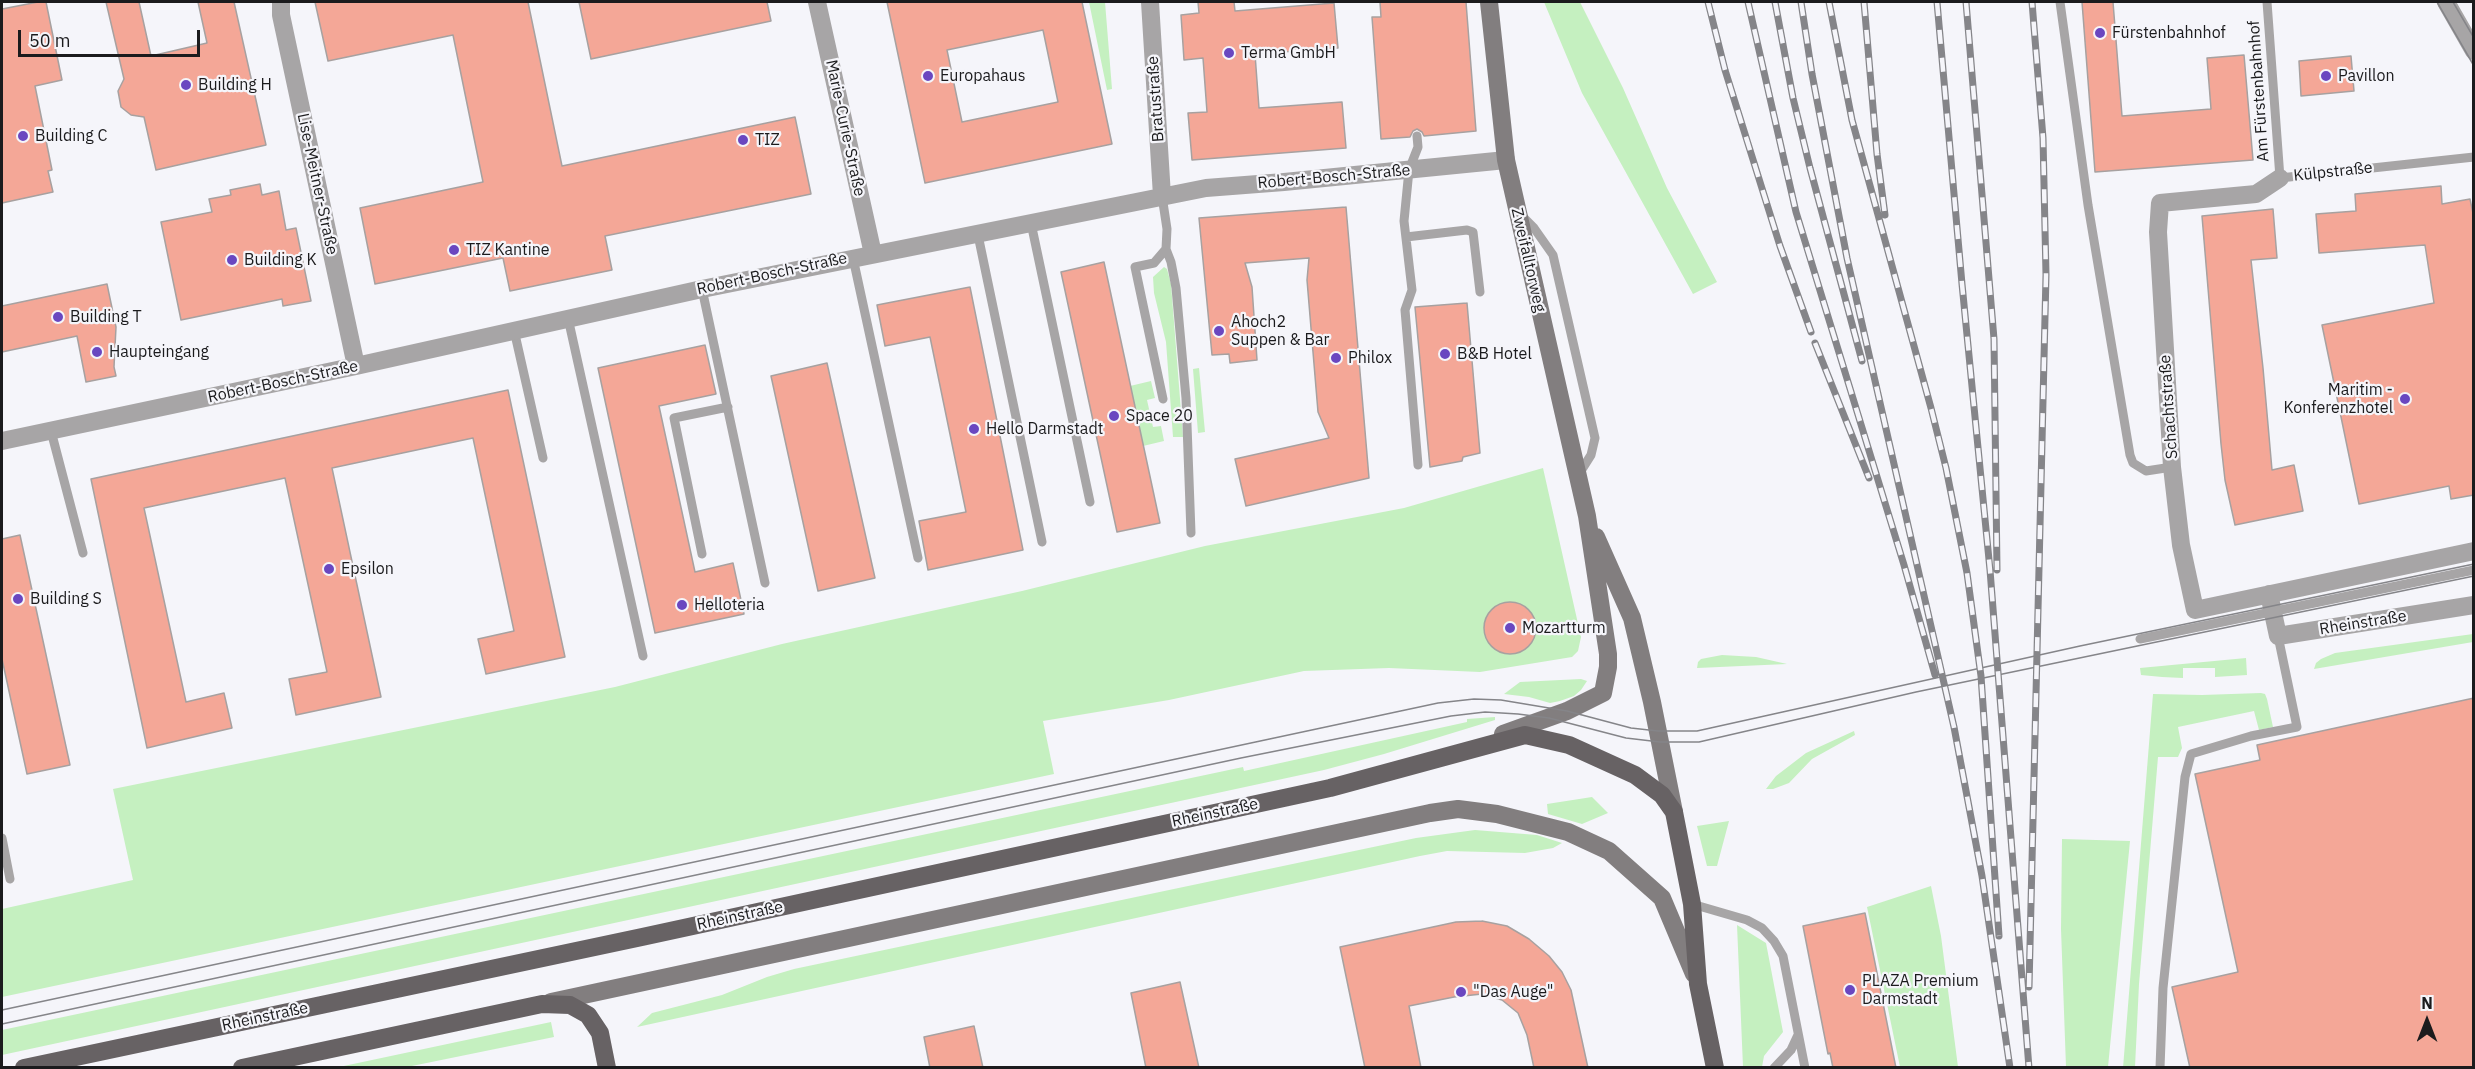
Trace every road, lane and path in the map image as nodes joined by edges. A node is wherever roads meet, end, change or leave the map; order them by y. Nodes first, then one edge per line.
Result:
1 (281, 2) edge
2 (817, 2) edge
3 (1150, 2) edge
4 (1489, 2) edge
5 (2060, 2) edge
6 (2267, 2) edge
7 (2446, 2) edge
8 (2474, 51) edge
9 (1417, 136) dead end
10 (2474, 157) edge
11 (1506, 160) junction
12 (1409, 170) junction
13 (2280, 178) junction
14 (1162, 196) junction
15 (2160, 202) joint
16 (1517, 211) junction
17 (1031, 223) junction
18 (978, 235) junction
19 (1406, 237) junction
20 (1166, 249) junction
21 (873, 254) junction
22 (853, 258) junction
23 (702, 289) junction
24 (1480, 292) dead end
25 (568, 318) junction
26 (514, 330) junction
27 (356, 366) junction
28 (1163, 399) dead end
29 (728, 407) junction
30 (51, 431) junction
31 (2, 441) edge
32 (543, 458) dead end
33 (1418, 465) dead end
34 (2172, 467) junction
35 (1578, 476) junction
36 (1090, 502) dead end
37 (1587, 516) junction
38 (1191, 533) dead end
39 (1042, 542) dead end
40 (2474, 551) edge
41 (83, 553) dead end
42 (702, 554) dead end
43 (918, 558) dead end
44 (2474, 570) edge
45 (765, 583) dead end
46 (2271, 603) junction
47 (2474, 605) edge
48 (2194, 610) joint
49 (2278, 636) junction
50 (2140, 639) dead end
51 (643, 656) dead end
52 (1608, 667) joint
53 (1454, 755) junction
54 (1674, 812) junction
55 (2, 838) edge
56 (10, 879) dead end
57 (1692, 904) junction
58 (1698, 984) junction
59 (542, 1004) junction
60 (1798, 1035) junction
61 (24, 1068) edge
62 (242, 1068) edge
63 (607, 1068) edge
64 (1715, 1068) edge
65 (1774, 1068) edge
66 (1805, 1068) edge
67 (2160, 1068) edge

1 - 27 street, Lise-Meitner-Straße
2 - 21 street, Marie-Curie-Straße
3 - 14 street, Bratustraße
4 - 11 main road, Zweifalltorweg
5 - 34 lane
6 - 13 lane, Am Fürstenbahnhof
7 - 8 street
9 - 12 lane
10 - 13 lane, Külpstraße
11 - 12 street, Robert-Bosch-Straße
11 - 16 main road, Zweifalltorweg
12 - 14 street, Robert-Bosch-Straße
12 - 19 lane
13 - 15 street, Külpstraße
14 - 17 street, Robert-Bosch-Straße
14 - 20 lane
15 - 34 street, Schachtstraße
16 - 35 main road, Zweifalltorweg
16 - 35 lane
17 - 18 street, Robert-Bosch-Straße
17 - 36 lane
18 - 21 street, Robert-Bosch-Straße
18 - 39 lane
19 - 24 lane
19 - 33 lane
20 - 28 lane
20 - 38 lane
21 - 22 street, Robert-Bosch-Straße
22 - 23 street, Robert-Bosch-Straße
22 - 43 lane
23 - 25 street, Robert-Bosch-Straße
23 - 29 lane
25 - 26 street, Robert-Bosch-Straße
25 - 51 lane
26 - 27 street, Robert-Bosch-Straße
26 - 32 lane
27 - 30 street, Robert-Bosch-Straße
29 - 42 lane
29 - 45 lane
30 - 31 street, Robert-Bosch-Straße
30 - 41 lane
34 - 48 street, Schachtstraße
35 - 37 main road, Zweifalltorweg
37 - 52 main road, Zweifalltorweg
37 - 54 main road, Zweifalltorweg
40 - 46 street, Rheinstraße
44 - 46 lane, Rheinstraße
46 - 48 street, Rheinstraße
46 - 49 street
46 - 50 lane, Rheinstraße
47 - 49 street, Rheinstraße
49 - 67 lane
52 - 53 main road, Rheinstraße
53 - 54 main road, Rheinstraße
53 - 61 main road, Rheinstraße
54 - 57 main road
55 - 56 lane
57 - 58 main road
57 - 60 lane
58 - 59 main road
58 - 64 main road
59 - 62 main road
59 - 63 main road
60 - 65 lane
60 - 66 lane

